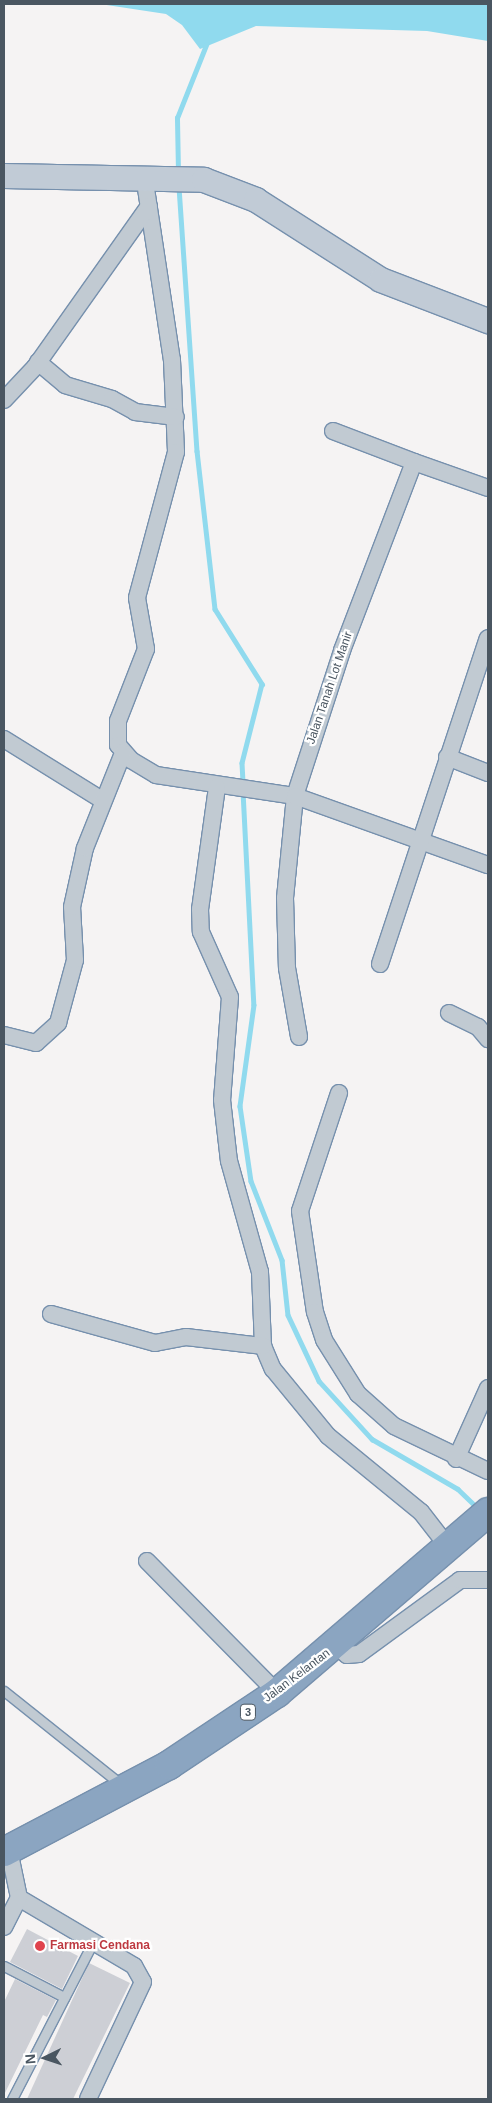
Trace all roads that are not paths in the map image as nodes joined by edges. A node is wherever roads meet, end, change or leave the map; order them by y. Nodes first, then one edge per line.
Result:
1 (4, 176) edge
2 (150, 181) junction
3 (149, 206) junction
4 (488, 321) edge
5 (38, 362) junction
6 (4, 400) edge
7 (176, 417) junction
8 (334, 431) dead end
9 (414, 462) junction
10 (488, 488) edge
11 (488, 638) edge
12 (4, 739) edge
13 (127, 756) junction
14 (447, 757) junction
15 (488, 773) edge
16 (224, 788) junction
17 (294, 796) junction
18 (102, 800) junction
19 (421, 839) junction
20 (488, 865) edge
21 (380, 964) dead end
22 (449, 1013) dead end
23 (4, 1035) edge
24 (299, 1037) dead end
25 (488, 1039) edge
26 (339, 1093) dead end
27 (51, 1314) dead end
28 (263, 1346) junction
29 (488, 1388) edge
30 (456, 1459) junction
31 (488, 1471) edge
32 (488, 1512) edge
33 (457, 1541) junction
34 (147, 1561) dead end
35 (488, 1580) edge
36 (337, 1646) junction
37 (4, 1691) edge
38 (277, 1693) junction
39 (127, 1789) junction
40 (6, 1851) edge
41 (19, 1898) junction
42 (4, 1928) edge
43 (92, 1944) junction
44 (4, 1966) edge
45 (64, 1997) junction
46 (12, 2099) edge
47 (88, 2099) edge

1 - 2 street
2 - 3 street
2 - 4 street
3 - 5 street
3 - 7 street
5 - 6 street
5 - 7 street
7 - 13 street
8 - 9 street
9 - 10 street
9 - 17 street, Jalan Tanah Lot Manir
11 - 14 street
12 - 18 street
13 - 16 street
13 - 18 street
14 - 15 street
14 - 19 street
16 - 17 street
16 - 28 street
17 - 19 street
17 - 24 street, Jalan Tanah Lot Manir
18 - 23 street
19 - 20 street
19 - 21 street
22 - 25 street
26 - 30 street
27 - 28 street
28 - 33 street
29 - 30 street
30 - 31 street
32 - 33 highway, Jalan Kelantan / 3
33 - 36 highway, Jalan Kelantan / 3
34 - 38 street
35 - 36 street
36 - 38 highway, Jalan Kelantan / 3
37 - 39 lane
38 - 39 highway, Jalan Kelantan / 3
39 - 40 highway, Jalan Kelantan / 3
40 - 41 street
41 - 42 street
41 - 43 street
43 - 45 lane
43 - 47 street
44 - 45 lane
45 - 46 lane

